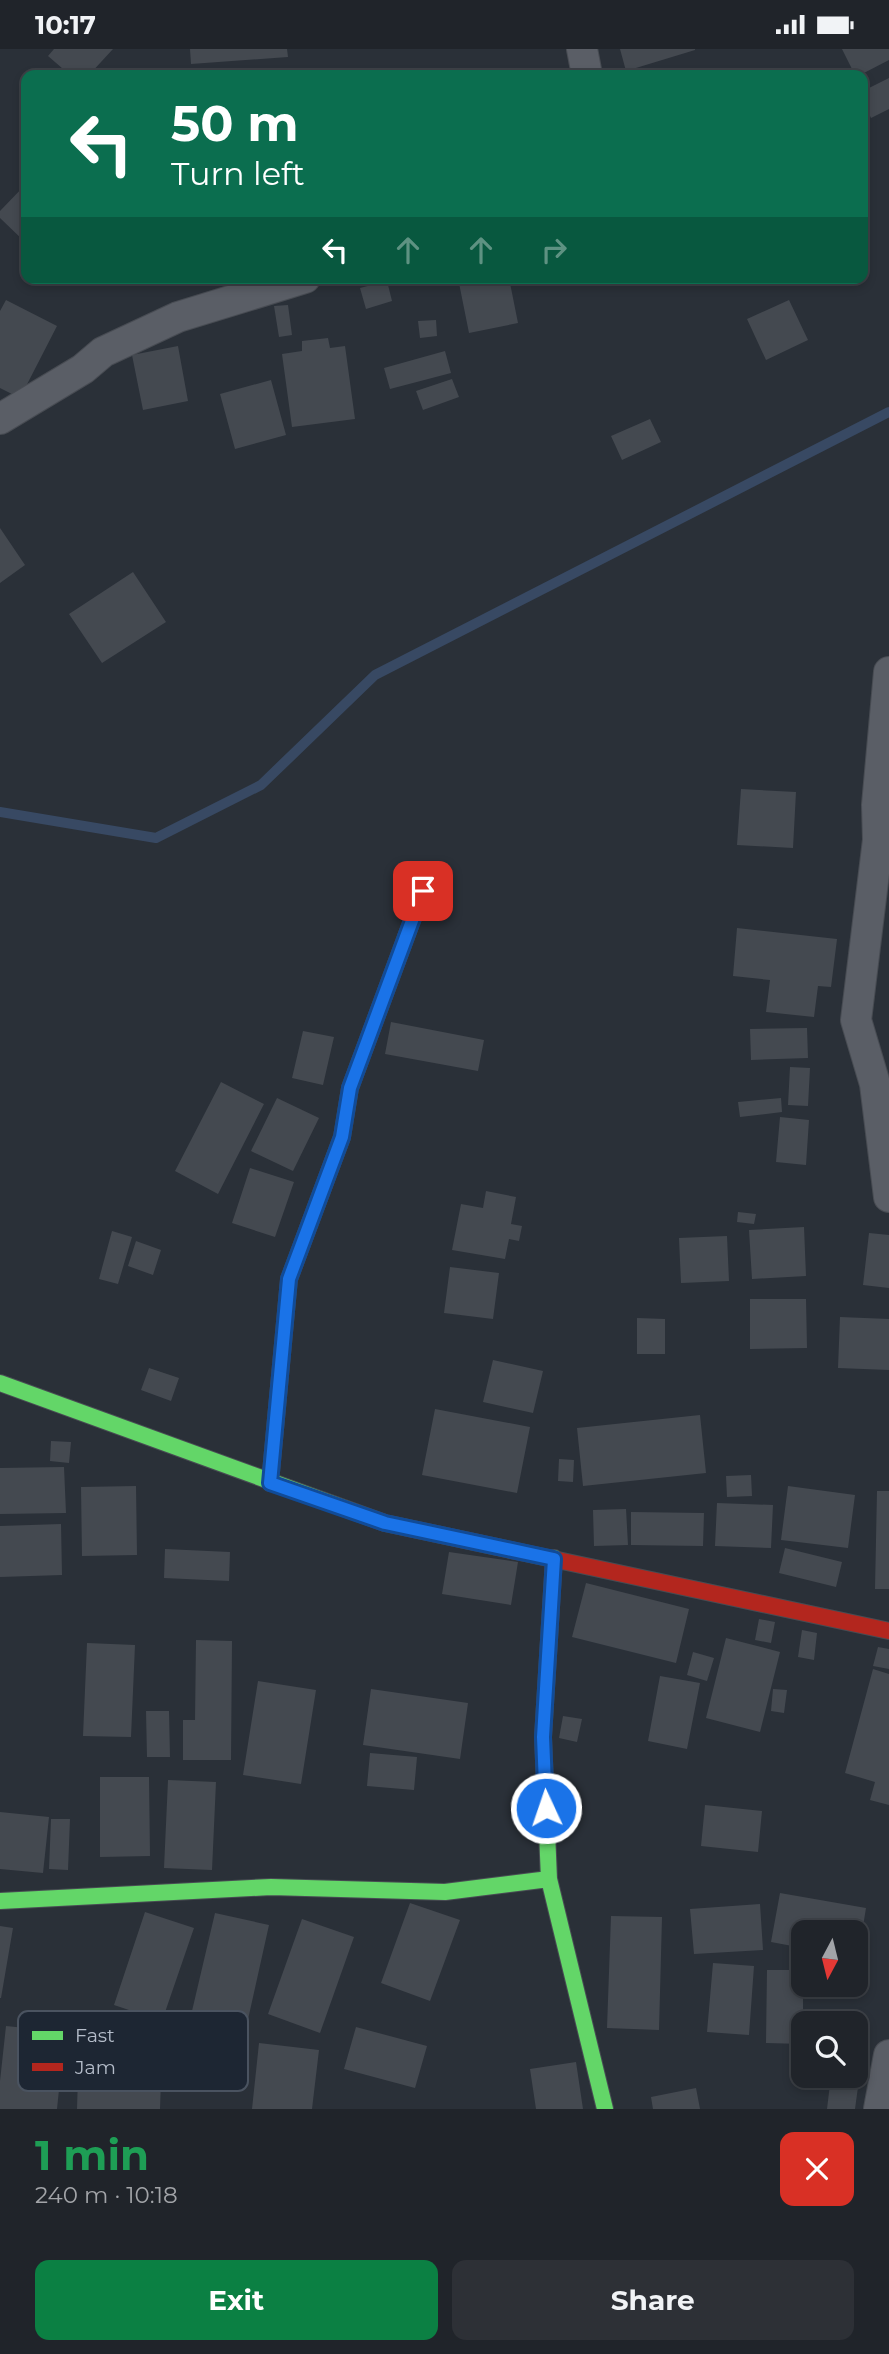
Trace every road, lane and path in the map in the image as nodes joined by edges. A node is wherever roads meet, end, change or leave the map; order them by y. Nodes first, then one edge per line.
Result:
1 (582, 49) edge
2 (586, 70) edge
3 (285, 284) edge
4 (0, 419) edge
5 (889, 673) edge
6 (423, 891) dead end
7 (889, 1197) edge
8 (0, 1383) edge
9 (270, 1483) junction
10 (554, 1559) junction
11 (889, 1631) edge
12 (549, 1879) junction
13 (0, 1901) edge
14 (889, 2055) edge
15 (605, 2109) edge
16 (879, 2109) edge

1 - 2 street
3 - 4 street
5 - 7 street
6 - 9 street
8 - 9 street
9 - 10 street
10 - 11 street
10 - 12 street
12 - 13 street
12 - 15 street
14 - 16 street

